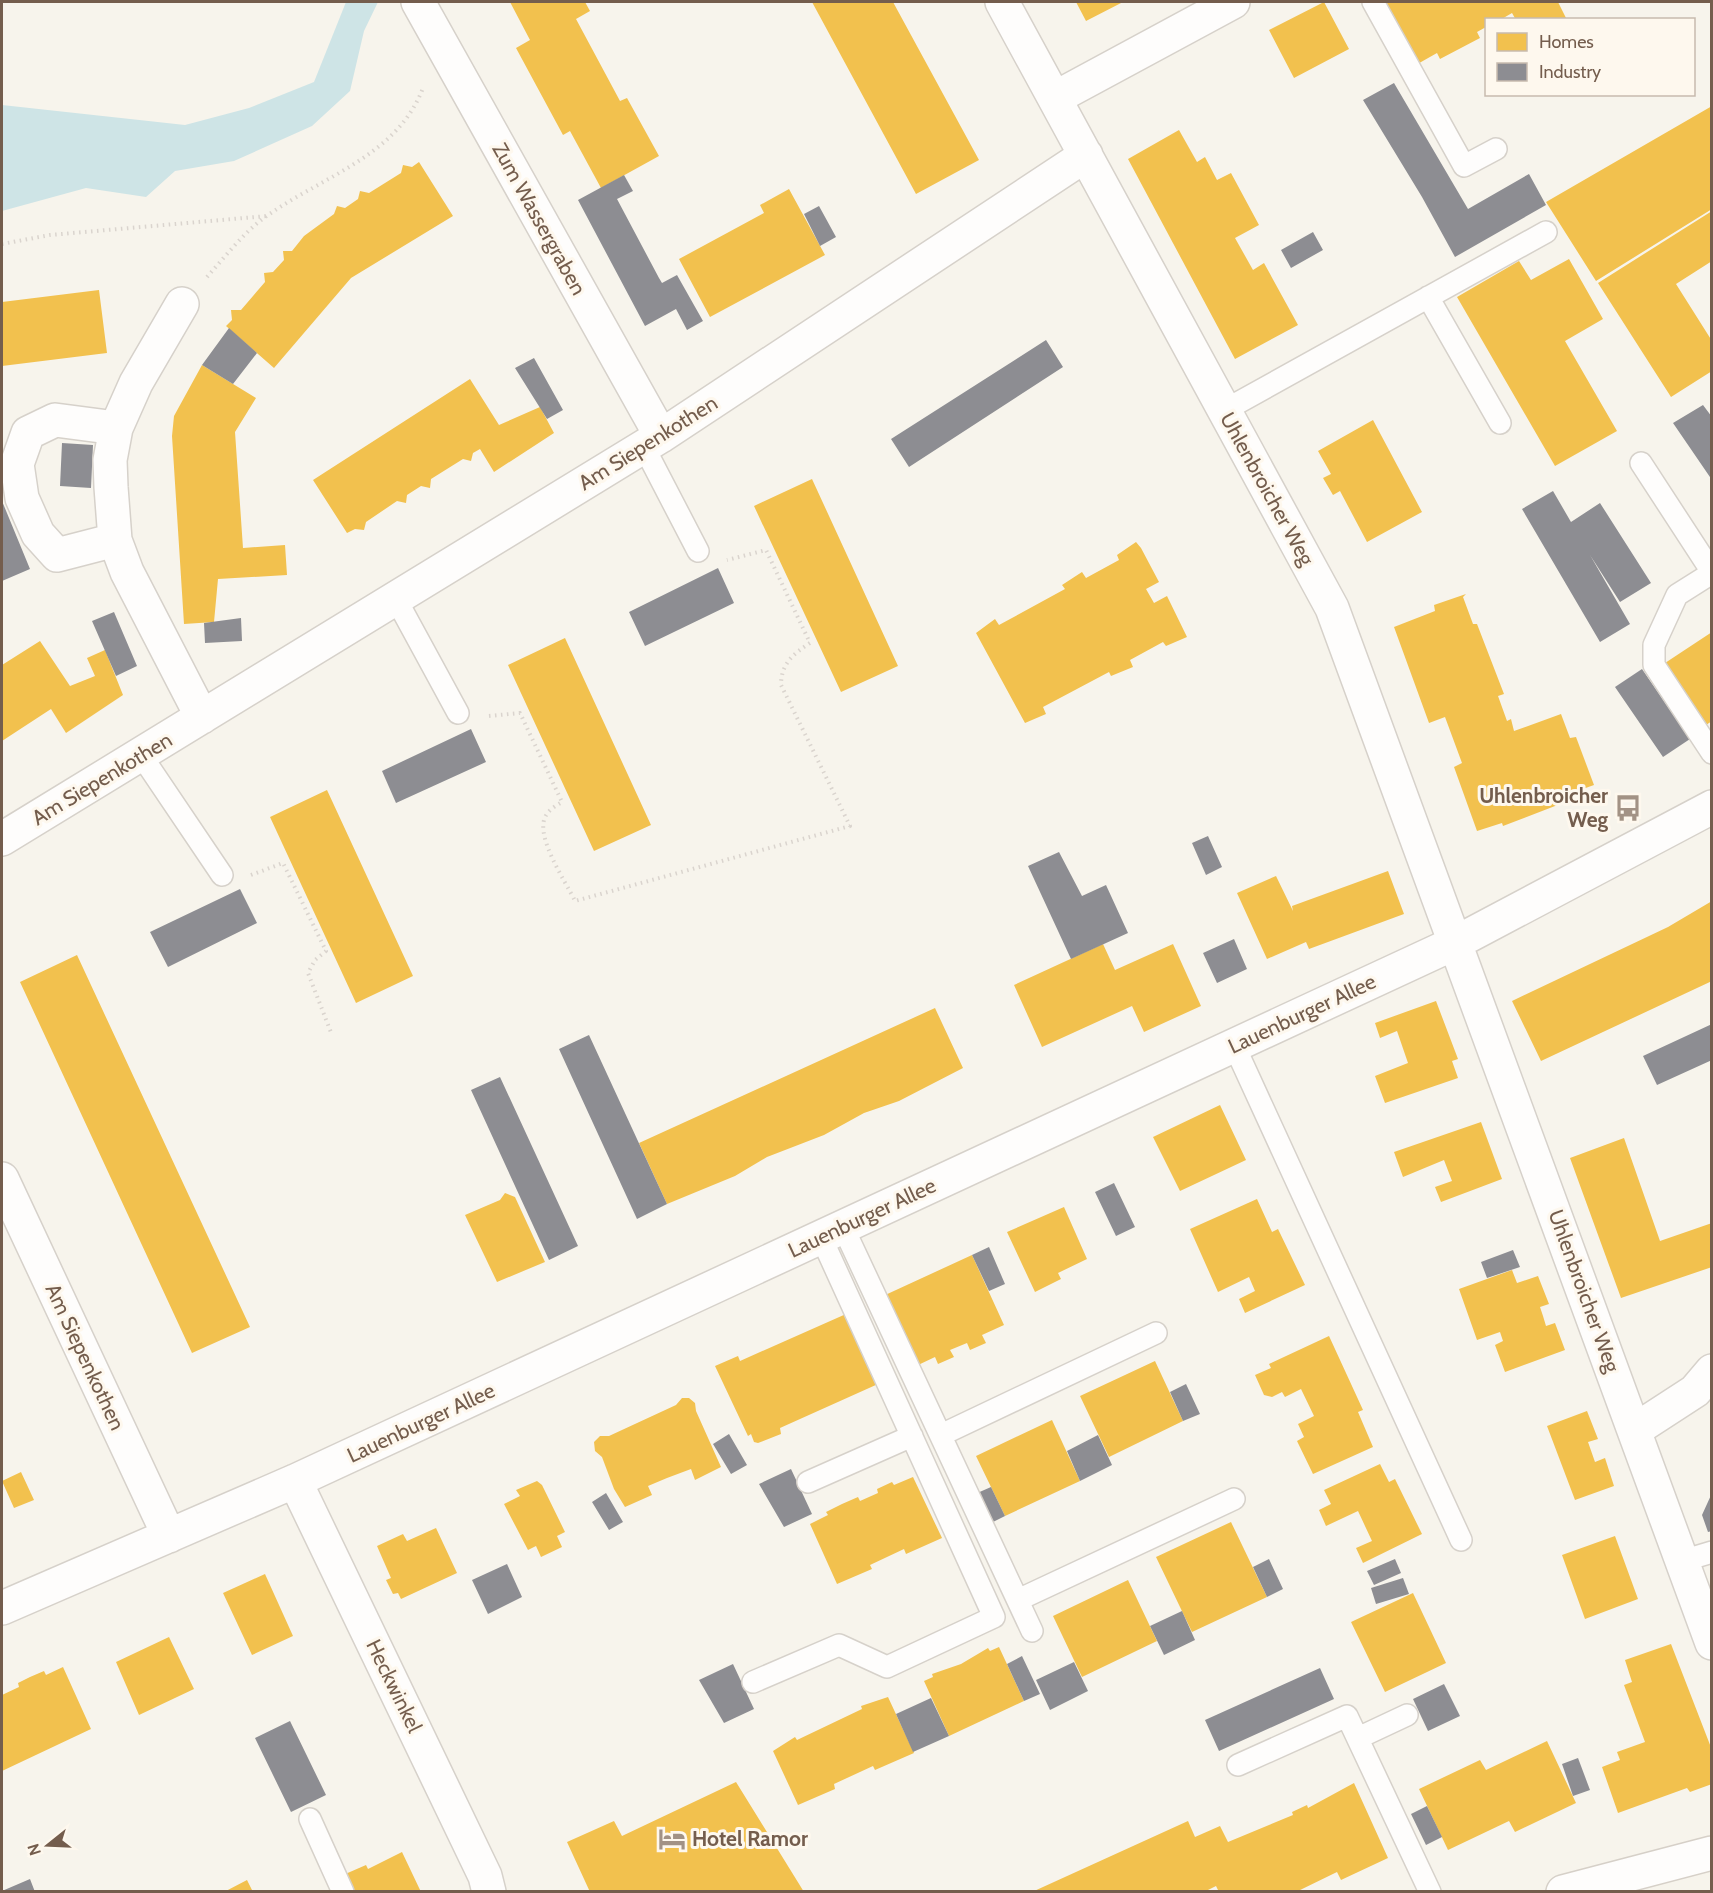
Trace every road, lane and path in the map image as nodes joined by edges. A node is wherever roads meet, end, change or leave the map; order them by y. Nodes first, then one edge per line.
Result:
1 (418, 2) edge
2 (1002, 2) edge
3 (1233, 2) edge
4 (1373, 2) edge
5 (441, 43) junction
6 (1055, 98) junction
7 (1496, 149) dead end
8 (1086, 155) junction
9 (268, 216) junction
10 (1546, 232) dead end
11 (2, 244) edge
12 (1428, 297) junction
13 (182, 304) joint
14 (1225, 410) junction
15 (1500, 423) dead end
16 (116, 428) junction
17 (652, 442) junction
18 (1641, 463) dead end
19 (115, 540) junction
20 (698, 551) joint
21 (1712, 573) edge
22 (396, 599) junction
23 (458, 713) joint
24 (202, 717) junction
25 (1712, 753) edge
26 (141, 755) junction
27 (1712, 807) edge
28 (2, 839) edge
29 (222, 875) joint
30 (1455, 943) junction
31 (332, 1035) dead end
32 (1234, 1046) junction
33 (2, 1179) edge
34 (832, 1232) junction
35 (1156, 1333) dead end
36 (1712, 1371) edge
37 (1635, 1430) junction
38 (941, 1435) junction
39 (912, 1436) junction
40 (295, 1481) junction
41 (808, 1482) dead end
42 (1234, 1499) dead end
43 (169, 1536) junction
44 (1461, 1540) dead end
45 (1697, 1556) edge
46 (1018, 1600) junction
47 (2, 1608) edge
48 (1032, 1632) dead end
49 (1712, 1643) edge
50 (753, 1682) dead end
51 (1407, 1715) dead end
52 (1358, 1738) junction
53 (1238, 1765) dead end
54 (310, 1819) dead end
55 (1712, 1853) edge
56 (343, 1892) edge
57 (489, 1892) edge
58 (1430, 1892) edge
59 (1563, 1892) edge

1 - 5 street, Zum Wassergraben
2 - 6 street, Uhlenbroicher Weg
3 - 6 street
4 - 7 lane
5 - 9 path
5 - 17 street, Zum Wassergraben
6 - 8 street, Uhlenbroicher Weg
8 - 14 street, Uhlenbroicher Weg
8 - 17 street, Am Siepenkothen
9 - 11 path
9 - 13 path
10 - 12 lane
12 - 14 lane
12 - 15 lane
13 - 16 street
14 - 30 street, Uhlenbroicher Weg
16 - 19 street
16 - 19 street
17 - 20 lane
17 - 22 street, Am Siepenkothen
18 - 21 lane
19 - 24 street
20 - 23 path
21 - 25 lane
22 - 23 lane
22 - 24 street, Am Siepenkothen
24 - 26 street, Am Siepenkothen
26 - 28 street, Am Siepenkothen
26 - 29 lane
27 - 30 street, Lauenburger Allee
29 - 31 path
30 - 32 street, Lauenburger Allee
30 - 37 street, Uhlenbroicher Weg
32 - 34 street, Lauenburger Allee
32 - 44 lane
33 - 43 street, Am Siepenkothen
34 - 38 lane
34 - 39 lane
34 - 40 street, Lauenburger Allee
35 - 38 lane
36 - 37 street
37 - 45 street, Uhlenbroicher Weg
38 - 46 lane
39 - 41 lane
39 - 50 lane
40 - 43 street, Lauenburger Allee
40 - 57 street, Heckwinkel
42 - 46 lane
43 - 47 street, Lauenburger Allee
45 - 49 street, Uhlenbroicher Weg
46 - 48 lane
51 - 52 lane
52 - 53 lane
52 - 58 lane
54 - 56 lane
55 - 59 street

